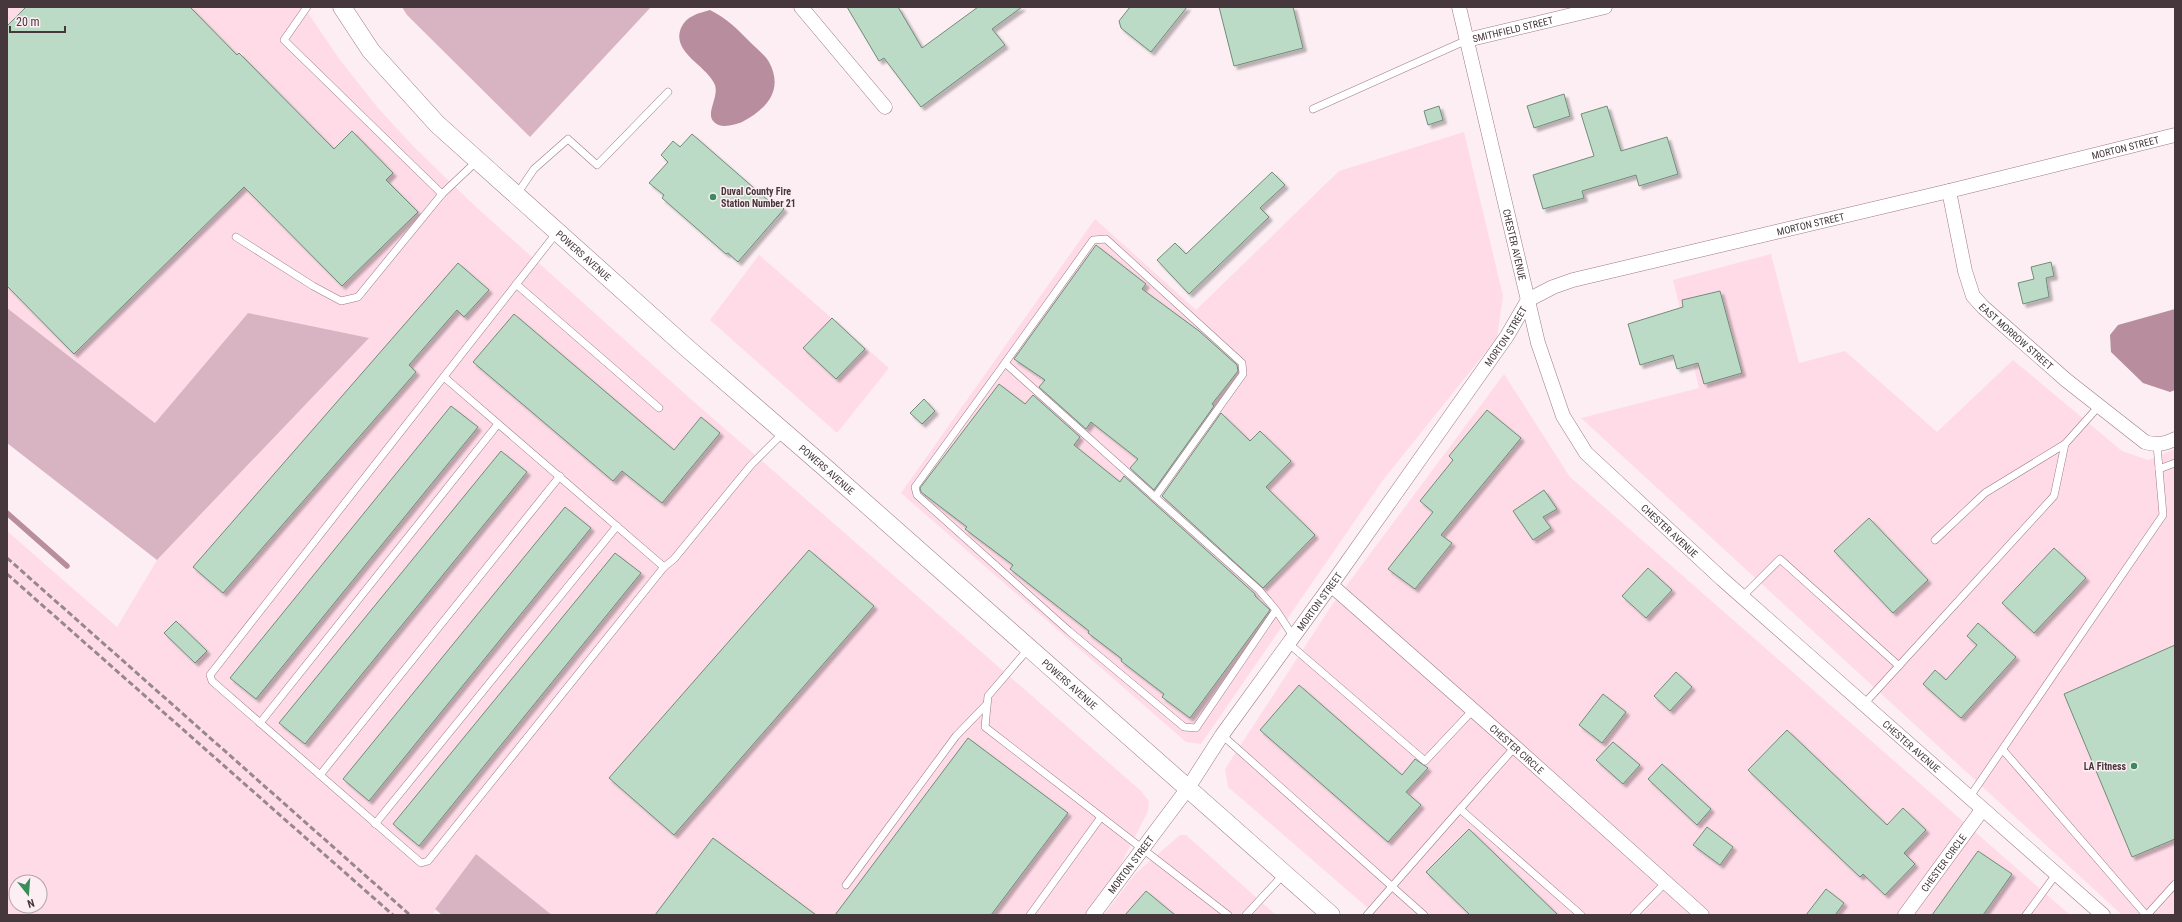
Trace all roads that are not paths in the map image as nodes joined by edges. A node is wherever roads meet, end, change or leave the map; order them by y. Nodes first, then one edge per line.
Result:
1 (306, 7) edge
2 (342, 7) edge
3 (801, 7) edge
4 (1459, 7) edge
5 (1606, 7) edge
6 (1467, 40) junction
7 (668, 92) dead end
8 (885, 107) dead end
9 (1313, 109) dead end
10 (2175, 135) edge
11 (478, 160) junction
12 (1949, 191) junction
13 (442, 194) junction
14 (517, 194) junction
15 (558, 231) junction
16 (236, 237) dead end
17 (516, 284) junction
18 (1528, 300) junction
19 (1006, 363) junction
20 (444, 377) junction
21 (2099, 406) junction
22 (659, 408) dead end
23 (498, 424) junction
24 (784, 432) junction
25 (2175, 439) edge
26 (2065, 444) junction
27 (2151, 444) junction
28 (2175, 463) edge
29 (2159, 469) junction
30 (560, 476) junction
31 (1155, 497) junction
32 (617, 526) junction
33 (1935, 540) dead end
34 (664, 567) junction
35 (1331, 585) junction
36 (1742, 596) junction
37 (1276, 610) junction
38 (1291, 639) junction
39 (1029, 647) junction
40 (1899, 666) junction
41 (1864, 704) junction
42 (986, 705) junction
43 (1473, 710) junction
44 (260, 723) junction
45 (1222, 735) junction
46 (1515, 746) junction
47 (2003, 750) junction
48 (320, 775) junction
49 (1188, 788) junction
50 (1969, 798) junction
51 (1460, 809) junction
52 (1982, 810) junction
53 (1101, 817) junction
54 (375, 824) junction
55 (1142, 847) junction
56 (2057, 873) junction
57 (1284, 874) junction
58 (1665, 883) junction
59 (846, 884) dead end
60 (2175, 884) edge
61 (1392, 886) junction
62 (1030, 915) edge
63 (1093, 915) edge
64 (1228, 915) edge
65 (1246, 915) edge
66 (1331, 915) edge
67 (1367, 915) edge
68 (1424, 915) edge
69 (1581, 915) edge
70 (1634, 915) edge
71 (1702, 915) edge
72 (1905, 915) edge
73 (2026, 915) edge
74 (2103, 915) edge
75 (2146, 915) edge

1 - 13 lane
2 - 11 street, POWERS AVENUE
3 - 8 street
4 - 6 street, CHESTER AVENUE
5 - 6 street, SMITHFIELD STREET
6 - 9 lane
6 - 18 street, CHESTER AVENUE
7 - 14 lane
10 - 12 street, MORTON STREET
11 - 13 lane
11 - 14 street, POWERS AVENUE
12 - 18 street, MORTON STREET
12 - 21 street, EAST MORROW STREET
13 - 16 lane
14 - 15 street, POWERS AVENUE
15 - 17 lane
15 - 24 street, POWERS AVENUE
17 - 20 lane
17 - 22 lane
18 - 35 street, MORTON STREET
18 - 36 street, CHESTER AVENUE
19 - 31 lane
19 - 31 lane
19 - 37 lane
20 - 23 lane
20 - 44 lane
21 - 26 lane
21 - 27 street, EAST MORROW STREET
23 - 30 lane
23 - 44 lane
24 - 34 lane
24 - 39 street, POWERS AVENUE
25 - 27 street
26 - 33 lane
26 - 40 lane
27 - 29 lane
28 - 29 lane
29 - 47 lane
30 - 32 lane
30 - 48 lane
31 - 37 lane
32 - 34 lane
32 - 54 lane
34 - 54 lane
35 - 38 street, MORTON STREET
35 - 43 street, CHESTER CIRCLE
36 - 40 lane
36 - 41 street, CHESTER AVENUE
37 - 38 lane
38 - 43 lane
38 - 45 street, MORTON STREET
39 - 42 lane
39 - 49 street, POWERS AVENUE
40 - 41 lane
41 - 50 street, CHESTER AVENUE
42 - 53 lane
42 - 59 lane
43 - 46 street, CHESTER CIRCLE
44 - 48 lane
45 - 49 street, MORTON STREET
45 - 61 lane
46 - 51 lane
46 - 58 street, CHESTER CIRCLE
47 - 50 lane
47 - 75 lane
48 - 54 lane
49 - 55 street, MORTON STREET
49 - 57 street, POWERS AVENUE
50 - 52 street, CHESTER AVENUE
51 - 61 lane
51 - 69 lane
52 - 56 street, CHESTER AVENUE
52 - 72 street, CHESTER CIRCLE
53 - 55 lane
53 - 62 lane
55 - 63 street, MORTON STREET
55 - 64 lane
56 - 73 lane
56 - 74 street, CHESTER AVENUE
57 - 65 lane
57 - 66 street, POWERS AVENUE
58 - 70 lane
58 - 71 street, CHESTER CIRCLE
60 - 75 lane
61 - 67 lane
61 - 68 lane

